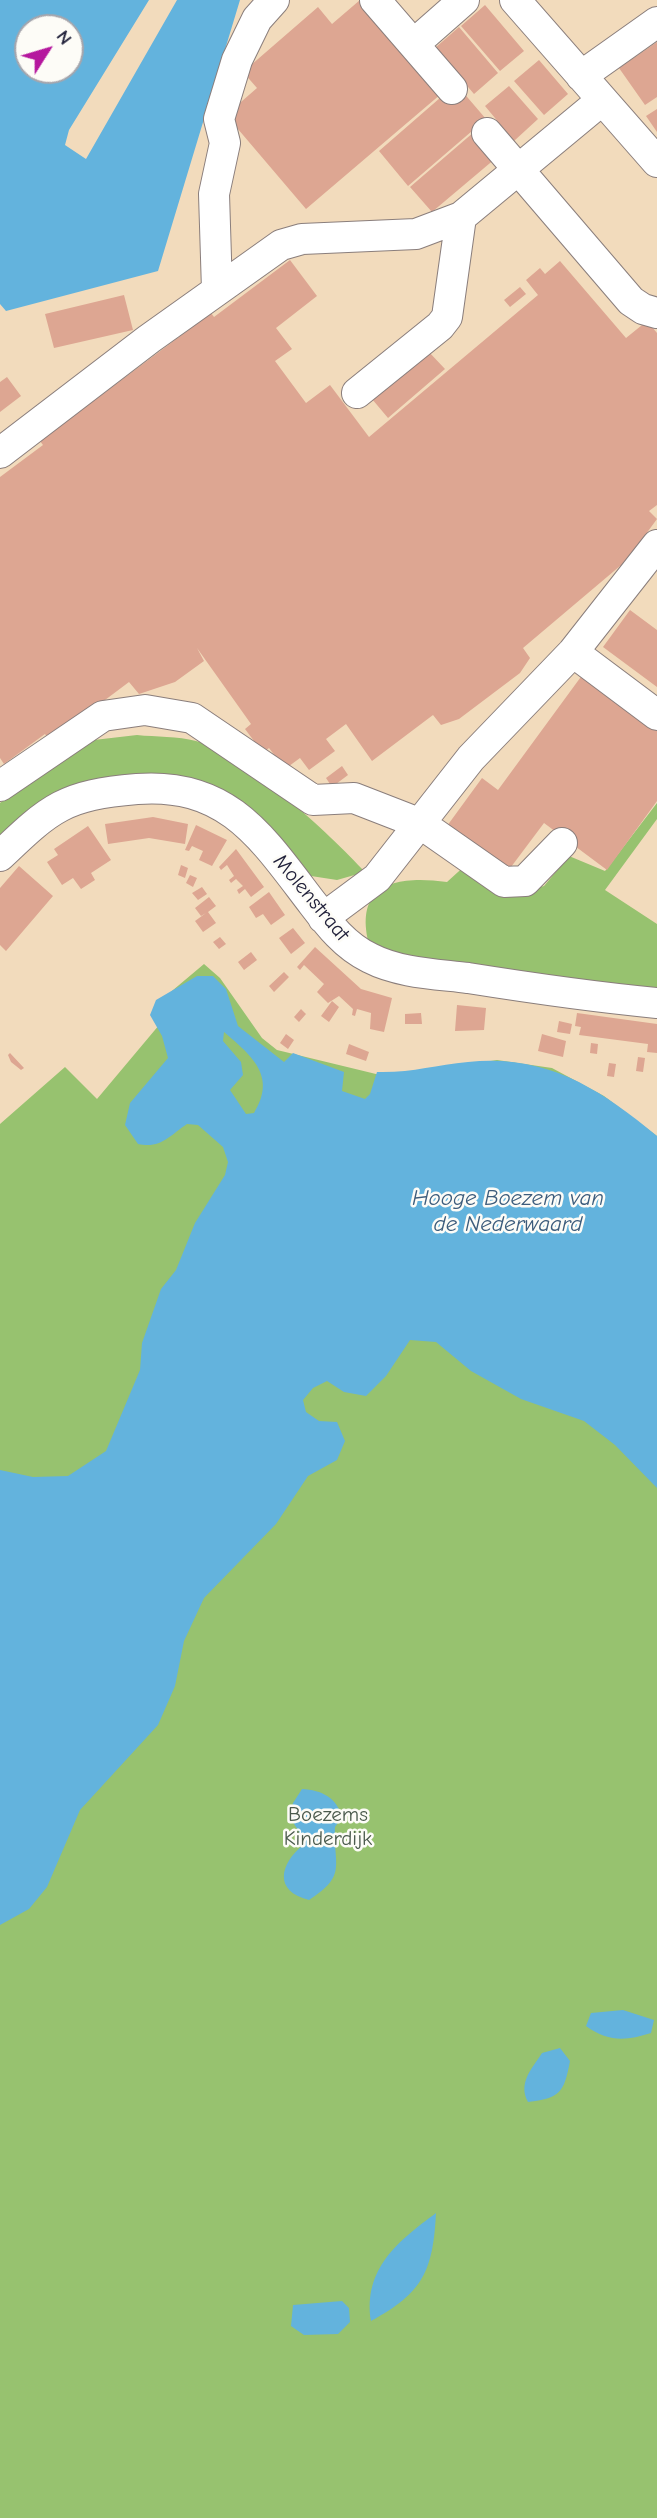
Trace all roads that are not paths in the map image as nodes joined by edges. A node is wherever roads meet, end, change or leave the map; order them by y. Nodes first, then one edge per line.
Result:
1 (274, 0) edge
2 (375, 0) edge
3 (464, 0) edge
4 (515, 0) edge
5 (657, 22) edge
6 (414, 44) junction
7 (580, 76) junction
8 (452, 89) dead end
9 (601, 101) junction
10 (487, 133) dead end
11 (657, 162) edge
12 (518, 170) junction
13 (461, 217) junction
14 (217, 290) junction
15 (657, 313) edge
16 (357, 393) dead end
17 (0, 453) edge
18 (657, 545) edge
19 (573, 652) junction
20 (657, 715) edge
21 (0, 786) edge
22 (421, 824) junction
23 (562, 843) dead end
24 (0, 856) edge
25 (323, 918) junction
26 (657, 1003) edge

1 - 14 street
2 - 6 street
3 - 6 street
4 - 7 street
5 - 7 street
6 - 8 street
7 - 9 street
9 - 11 street
9 - 12 street
10 - 12 street
12 - 13 street
12 - 15 street
13 - 14 street
13 - 16 street
14 - 17 street
18 - 19 street
19 - 20 street
19 - 22 street
21 - 22 street
22 - 23 street
22 - 25 street
24 - 25 street, Molenstraat
25 - 26 street, Molenstraat

